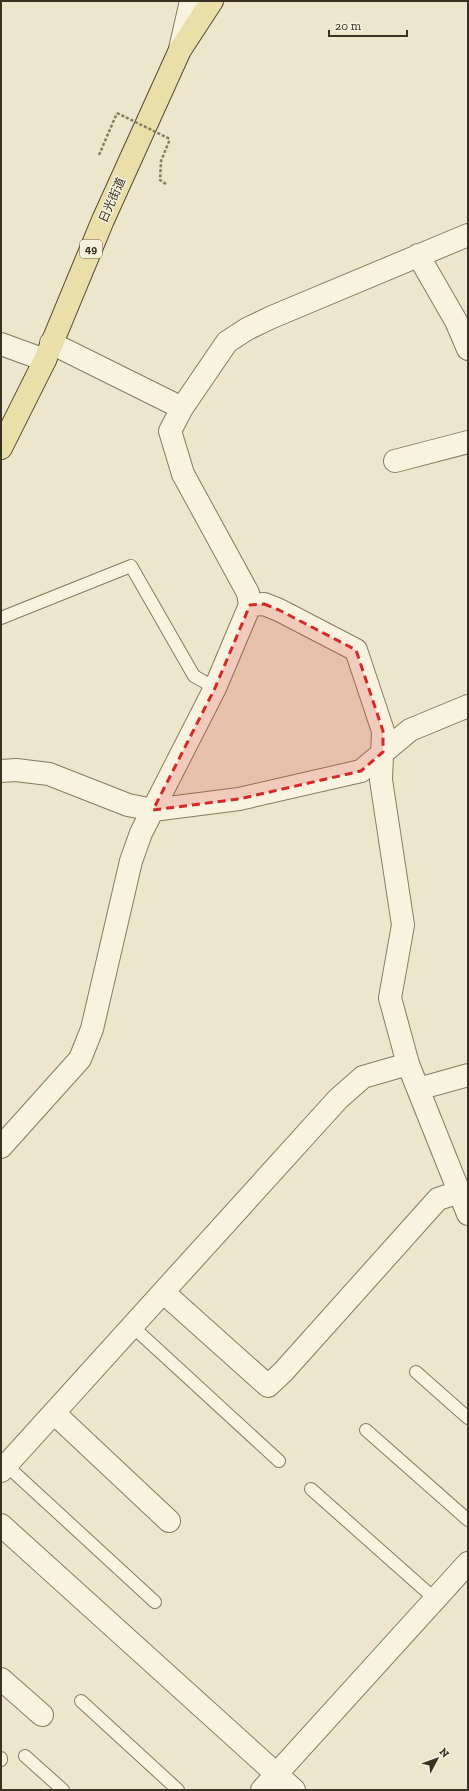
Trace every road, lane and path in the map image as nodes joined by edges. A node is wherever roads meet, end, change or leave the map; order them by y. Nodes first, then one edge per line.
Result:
1 (190, 1) edge
2 (212, 1) edge
3 (180, 50) junction
4 (99, 155) dead end
5 (166, 184) dead end
6 (468, 235) edge
7 (418, 255) junction
8 (1, 344) edge
9 (468, 349) edge
10 (48, 352) junction
11 (182, 408) junction
12 (468, 442) edge
13 (1, 448) edge
14 (395, 461) dead end
15 (250, 605) junction
16 (1, 618) edge
17 (215, 688) junction
18 (468, 706) edge
19 (383, 752) junction
20 (1, 771) edge
21 (153, 810) junction
22 (408, 1064) junction
23 (468, 1075) edge
24 (418, 1089) junction
25 (1, 1147) edge
26 (459, 1192) junction
27 (468, 1214) edge
28 (163, 1292) junction
29 (133, 1327) junction
30 (416, 1372) dead end
31 (54, 1413) junction
32 (468, 1418) edge
33 (366, 1430) dead end
34 (279, 1460) dead end
35 (4, 1468) edge
36 (311, 1489) dead end
37 (468, 1520) edge
38 (169, 1521) dead end
39 (1, 1525) edge
40 (468, 1563) edge
41 (435, 1599) junction
42 (155, 1602) dead end
43 (1, 1679) edge
44 (81, 1701) dead end
45 (42, 1715) dead end
46 (25, 1756) dead end
47 (269, 1782) edge
48 (63, 1790) edge
49 (178, 1790) edge
50 (294, 1790) edge

1 - 3 street
2 - 3 main road, 日光街道 / 49
3 - 10 main road, 日光街道 / 49
4 - 5 path, bridge
6 - 7 street
7 - 9 street
7 - 11 street
8 - 10 street
10 - 11 street
10 - 13 main road, 日光街道 / 49
11 - 15 street
12 - 14 street
15 - 17 street
15 - 19 street
16 - 17 lane
17 - 21 street
18 - 19 street
19 - 21 street
19 - 22 street
20 - 21 street
21 - 25 street
22 - 24 street
22 - 28 street
23 - 24 street
24 - 26 street
26 - 27 street
26 - 28 street
28 - 29 street
29 - 31 street
29 - 34 lane
30 - 32 lane
31 - 35 street
31 - 38 street
33 - 37 lane
35 - 42 lane
36 - 41 lane
39 - 47 street
40 - 41 street
41 - 47 street
43 - 45 street
44 - 49 lane
46 - 48 lane
47 - 50 street

